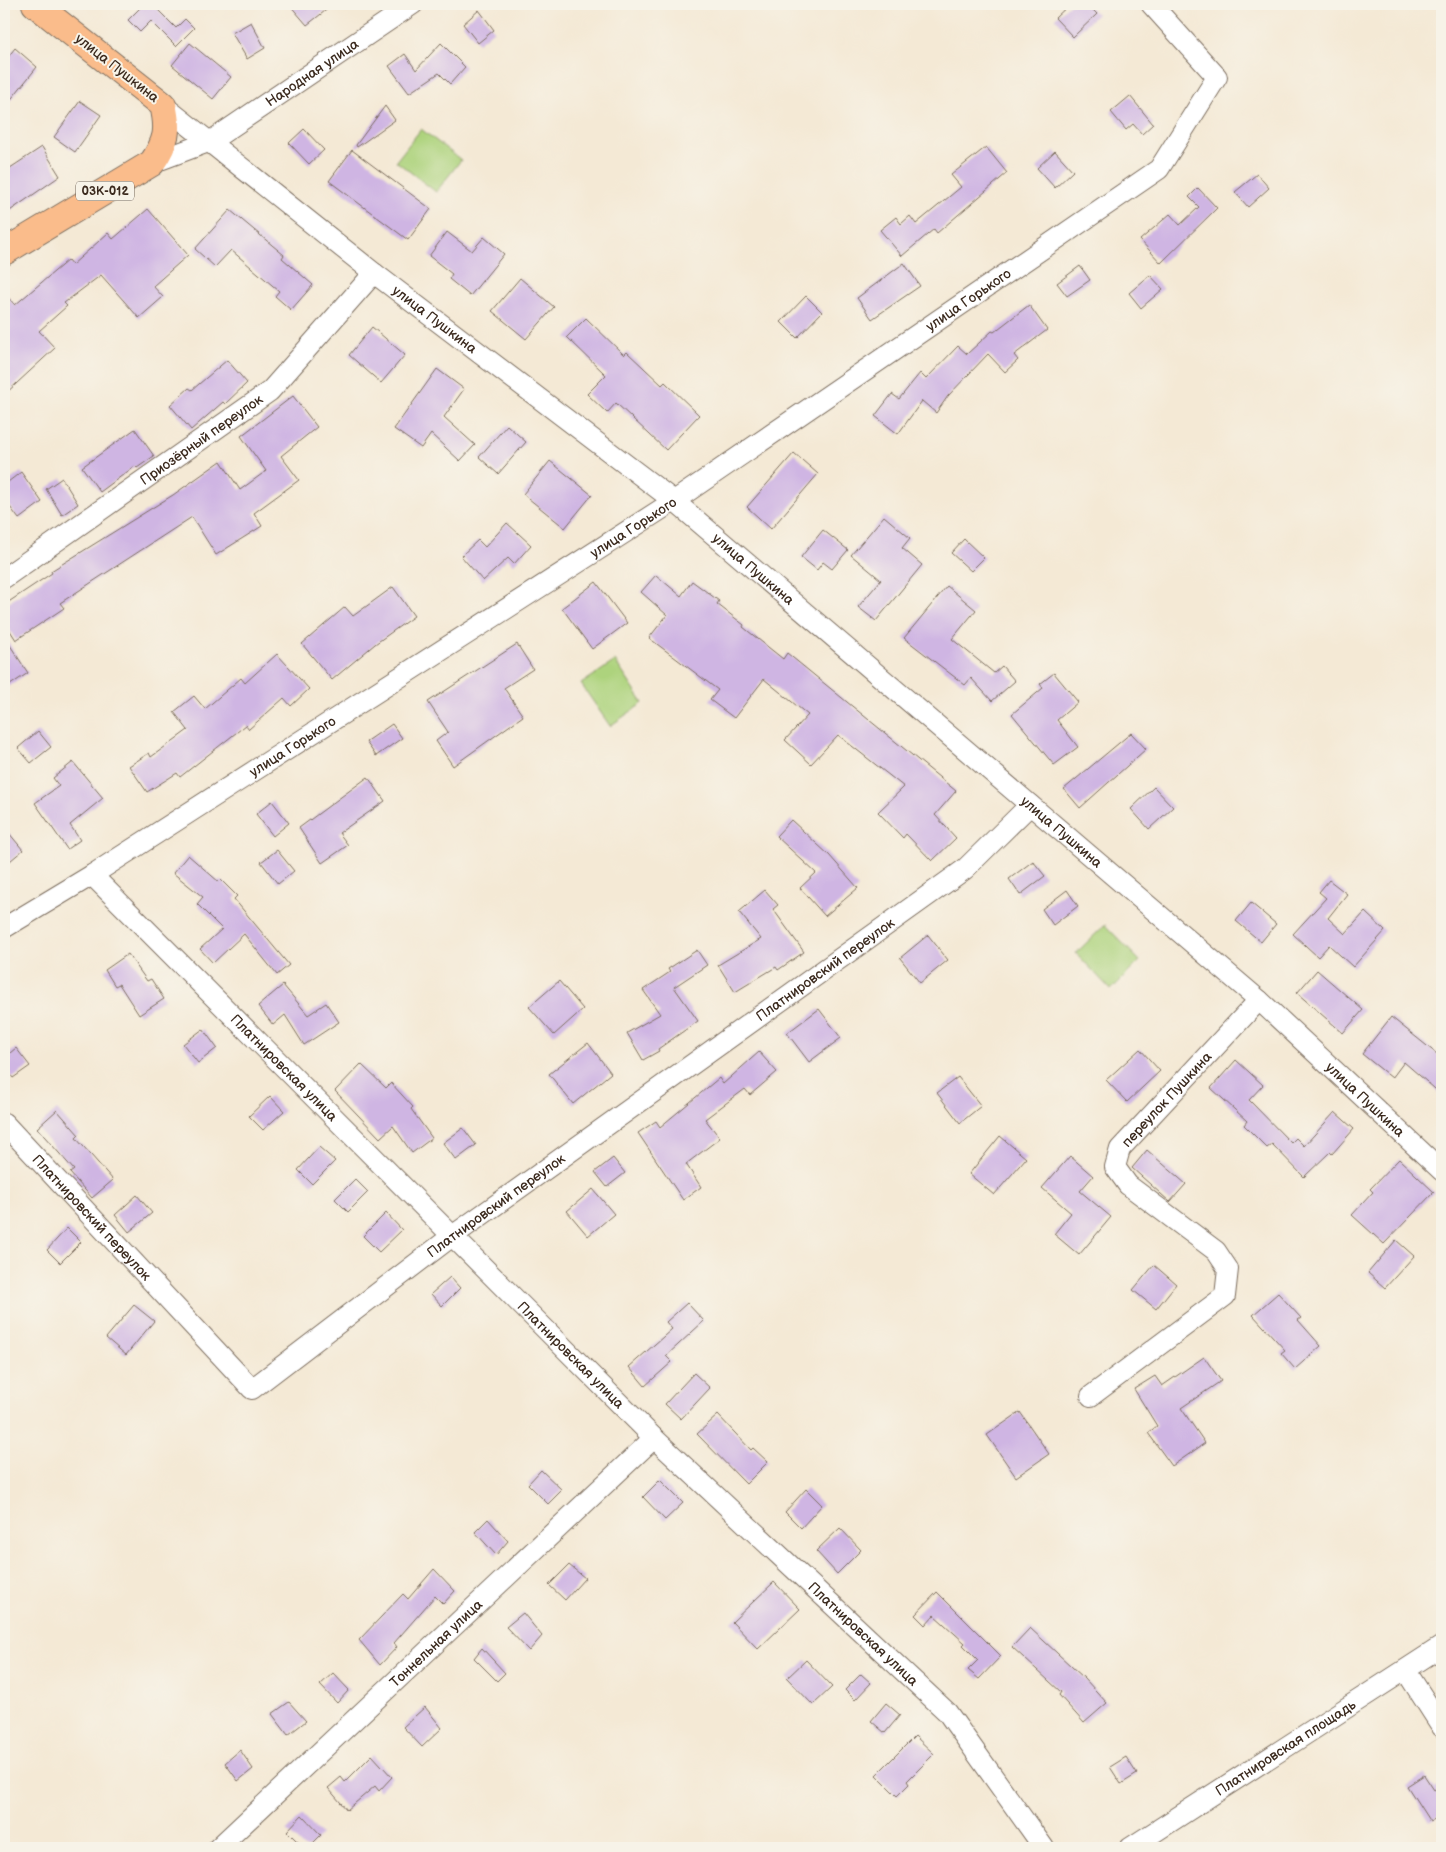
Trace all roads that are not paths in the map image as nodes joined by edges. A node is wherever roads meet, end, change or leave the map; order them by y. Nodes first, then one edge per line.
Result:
1 (35, 4) edge
2 (413, 4) edge
3 (1151, 4) edge
4 (163, 105) junction
5 (211, 141) junction
6 (152, 163) junction
7 (4, 252) edge
8 (374, 273) junction
9 (674, 501) junction
10 (4, 578) edge
11 (1030, 805) junction
12 (92, 875) junction
13 (4, 928) edge
14 (1259, 1000) junction
15 (4, 1123) edge
16 (1442, 1171) edge
17 (451, 1236) junction
18 (1091, 1396) dead end
19 (654, 1438) junction
20 (1442, 1646) edge
21 (1406, 1671) junction
22 (1442, 1727) edge
23 (1039, 1846) edge
24 (218, 1848) edge
25 (1130, 1848) edge

1 - 4 main road, улица Пушкина
2 - 5 street, Народная улица
3 - 9 street, улица Горького
4 - 5 street, улица Пушкина
4 - 6 main road, 03К-012
5 - 6 street, Народная улица
5 - 8 street, улица Пушкина
6 - 7 main road, 03К-012
8 - 9 street, улица Пушкина
8 - 10 street, Приозёрный переулок
9 - 11 street, улица Пушкина
9 - 12 street, улица Горького
11 - 14 street, улица Пушкина
11 - 17 street, Платнировский переулок
12 - 13 street, улица Горького
12 - 17 street, Платнировская улица
14 - 16 street, улица Пушкина
14 - 18 street, переулок Пушкина
15 - 17 street, Платнировский переулок
17 - 19 street, Платнировская улица
19 - 23 street, Платнировская улица
19 - 24 street, Тоннельная улица
20 - 21 street, Платнировская площадь
21 - 22 street
21 - 25 street, Платнировская площадь

